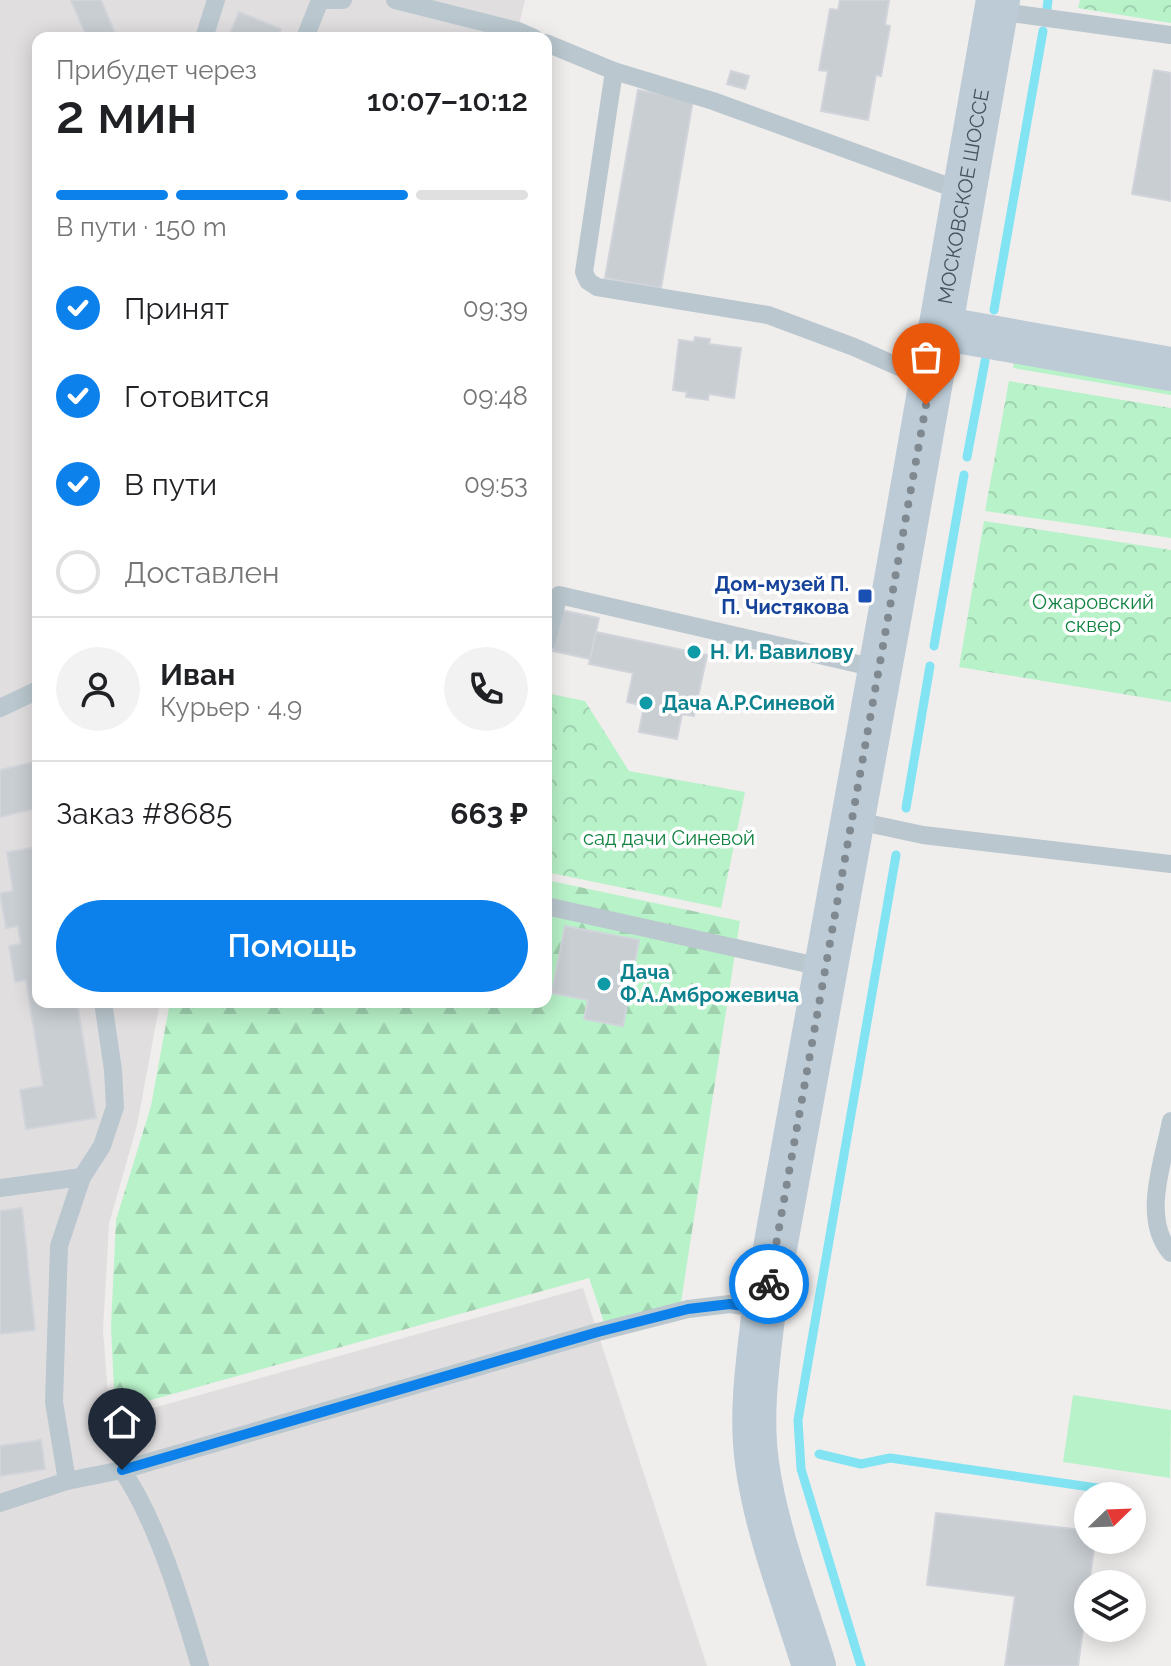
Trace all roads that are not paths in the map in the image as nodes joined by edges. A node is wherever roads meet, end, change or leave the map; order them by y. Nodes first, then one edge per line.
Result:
1 (216, 0) edge
2 (323, 0) edge
3 (343, 0) edge
4 (395, 0) edge
5 (997, 6) edge
6 (458, 8) edge
7 (206, 32) edge
8 (308, 32) edge
9 (519, 32) edge
10 (1171, 35) edge
11 (552, 45) edge
12 (614, 71) junction
13 (964, 192) junction
14 (940, 328) junction
15 (1171, 369) edge
16 (931, 376) junction
17 (552, 621) edge
18 (880, 669) junction
19 (32, 693) edge
20 (0, 708) edge
21 (853, 820) junction
22 (1171, 864) edge
23 (552, 907) edge
24 (826, 968) junction
25 (104, 1008) edge
26 (1171, 1121) edge
27 (82, 1177) junction
28 (0, 1188) edge
29 (1171, 1253) edge
30 (764, 1309) junction
31 (122, 1470) junction
32 (67, 1481) junction
33 (0, 1503) edge
34 (200, 1666) edge
35 (814, 1666) edge

1 - 7 lane
2 - 3 lane
2 - 8 lane
4 - 6 lane
5 - 10 lane
5 - 13 main road, МОСКОВСКОЕ ШОССЕ
6 - 9 lane
11 - 12 lane
12 - 13 lane
12 - 16 lane
13 - 14 main road, МОСКОВСКОЕ ШОССЕ
14 - 15 main road
14 - 16 main road, МОСКОВСКОЕ ШОССЕ
16 - 18 main road, МОСКОВСКОЕ ШОССЕ
17 - 18 lane
18 - 21 main road, МОСКОВСКОЕ ШОССЕ
19 - 20 lane
21 - 22 lane
21 - 24 main road, МОСКОВСКОЕ ШОССЕ
23 - 24 lane
24 - 30 main road, МОСКОВСКОЕ ШОССЕ
25 - 27 lane
26 - 29 lane
27 - 28 lane
27 - 32 lane
30 - 31 lane
30 - 35 main road, МОСКОВСКОЕ ШОССЕ
31 - 32 lane
31 - 34 lane
32 - 33 lane

